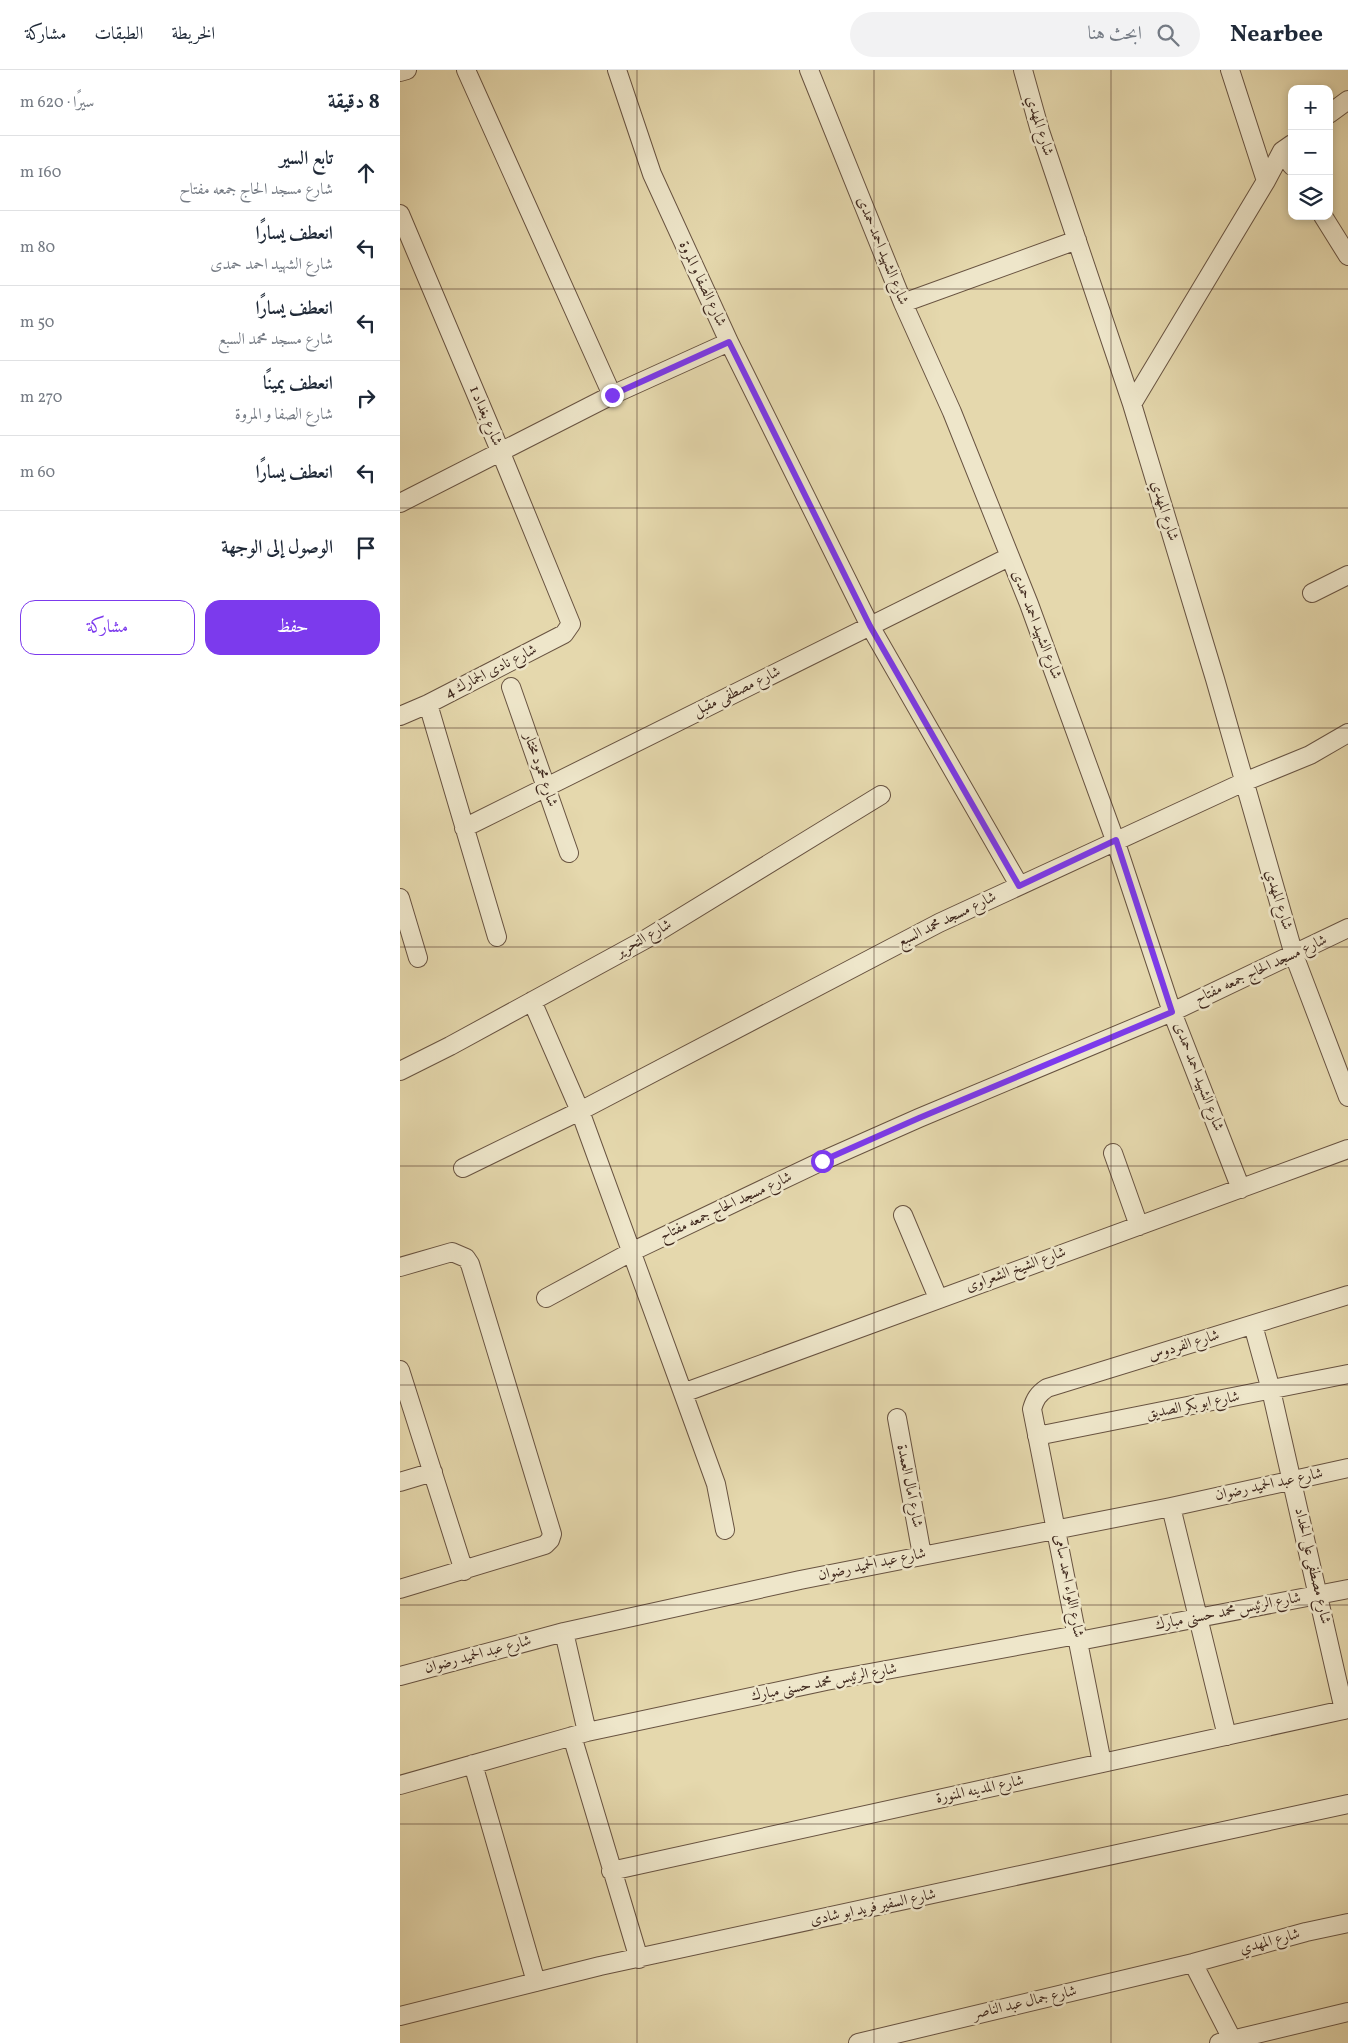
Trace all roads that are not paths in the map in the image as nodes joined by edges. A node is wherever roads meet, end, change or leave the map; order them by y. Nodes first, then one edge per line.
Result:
1 (407, 70) edge
2 (466, 70) edge
3 (617, 70) edge
4 (1023, 70) edge
5 (1230, 70) edge
6 (814, 71) edge
7 (400, 72) edge
8 (1348, 100) edge
9 (1333, 111) edge
10 (1287, 147) edge
11 (1266, 181) junction
12 (400, 214) edge
13 (1326, 220) edge
14 (1077, 240) junction
15 (1348, 256) edge
16 (903, 303) junction
17 (729, 342) junction
18 (612, 395) junction
19 (1132, 404) junction
20 (501, 453) junction
21 (400, 503) edge
22 (1009, 557) junction
23 (1348, 575) edge
24 (1312, 593) dead end
25 (569, 618) joint
26 (870, 626) junction
27 (510, 687) dead end
28 (428, 704) junction
29 (400, 716) edge
30 (1348, 733) edge
31 (1244, 782) junction
32 (546, 786) junction
33 (881, 795) dead end
34 (464, 828) junction
35 (1116, 840) junction
36 (569, 853) dead end
37 (1019, 886) junction
38 (400, 898) edge
39 (1348, 928) edge
40 (497, 937) dead end
41 (1294, 955) junction
42 (418, 958) dead end
43 (532, 1001) junction
44 (1172, 1012) junction
45 (400, 1071) edge
46 (1348, 1097) edge
47 (580, 1111) junction
48 (1348, 1149) edge
49 (1113, 1153) dead end
50 (463, 1168) dead end
51 (1241, 1189) junction
52 (903, 1215) dead end
53 (1139, 1226) junction
54 (631, 1252) junction
55 (400, 1267) edge
56 (1348, 1295) edge
57 (546, 1298) dead end
58 (938, 1298) junction
59 (1253, 1325) junction
60 (400, 1371) edge
61 (1348, 1374) edge
62 (1272, 1390) junction
63 (684, 1392) junction
64 (1032, 1409) joint
65 (897, 1418) dead end
66 (1037, 1436) junction
67 (1348, 1468) edge
68 (433, 1472) junction
69 (1292, 1481) junction
70 (400, 1482) edge
71 (1171, 1507) junction
72 (1056, 1528) junction
73 (725, 1530) dead end
74 (922, 1555) junction
75 (464, 1571) junction
76 (400, 1589) edge
77 (1348, 1589) edge
78 (1318, 1595) junction
79 (1199, 1618) junction
80 (564, 1632) junction
81 (1078, 1638) junction
82 (400, 1676) edge
83 (1346, 1710) edge
84 (580, 1734) junction
85 (1227, 1736) junction
86 (1102, 1763) junction
87 (473, 1764) junction
88 (400, 1785) edge
89 (1348, 1804) edge
90 (611, 1871) junction
91 (1348, 1923) edge
92 (639, 1959) junction
93 (1193, 1963) junction
94 (536, 1982) junction
95 (1348, 2012) edge
96 (400, 2016) edge
97 (1228, 2042) edge
98 (858, 2043) edge

1 - 7 street
2 - 18 street
3 - 17 street, شارع الصفا و المروة
4 - 14 street, شارع المهدي
5 - 11 street
6 - 16 street, شارع الشهيد احمد حمدى
8 - 9 street
10 - 11 street
11 - 19 street
12 - 20 street, شارع بغداد 1
13 - 15 street
14 - 16 street
14 - 19 street, شارع المهدي
16 - 22 street, شارع الشهيد احمد حمدى
17 - 18 street
17 - 26 street, شارع الصفا و المروة
18 - 20 street
19 - 31 street, شارع المهدي
20 - 21 street
20 - 25 street, شارع بغداد 1
22 - 26 street, شارع مصطفى مقبل
22 - 35 street, شارع الشهيد احمد حمدى
23 - 24 street
25 - 28 street, شارع نادى الجمارك 4
26 - 32 street, شارع مصطفى مقبل
26 - 37 street, شارع الصفا و المروة
27 - 32 street, شارع محمود مختار
28 - 29 street, شارع نادى الجمارك 4
28 - 34 street
30 - 31 street, شارع مسجد محمد السبع
31 - 35 street, شارع مسجد محمد السبع
31 - 41 street, شارع المهدي
32 - 34 street, شارع مصطفى مقبل
32 - 36 street, شارع محمود مختار
33 - 43 street, شارع التحرير
34 - 40 street
35 - 37 street, شارع مسجد محمد السبع
35 - 44 street, شارع الشهيد احمد حمدى
37 - 47 street, شارع مسجد محمد السبع
38 - 42 street
39 - 41 street, شارع مسجد الحاج جمعه مفتاح
41 - 44 street, شارع مسجد الحاج جمعه مفتاح
41 - 46 street
43 - 45 street, شارع التحرير
43 - 47 street
44 - 51 street, شارع الشهيد احمد حمدى
44 - 54 street, شارع مسجد الحاج جمعه مفتاح
47 - 50 street, شارع مسجد محمد السبع
47 - 54 street
48 - 51 street, شارع الشيخ الشعراوى
49 - 53 street
51 - 53 street, شارع الشيخ الشعراوى
52 - 58 street
53 - 58 street, شارع الشيخ الشعراوى
54 - 57 street, شارع مسجد الحاج جمعه مفتاح
54 - 63 street
55 - 75 street
56 - 59 street, شارع الفردوس
58 - 63 street, شارع الشيخ الشعراوى
59 - 62 street, شارع مصطفى على الحداد
59 - 64 street, شارع الفردوس
60 - 68 street
61 - 62 street, شارع ابو بكر الصديق
62 - 66 street, شارع ابو بكر الصديق
62 - 69 street, شارع مصطفى على الحداد
63 - 73 street
64 - 66 street, شارع اللواء احمد سامى
65 - 74 street, شارع آمال العمدة
66 - 72 street, شارع اللواء احمد سامى
67 - 69 street, شارع عبد الحميد رضوان
68 - 70 street
68 - 75 street
69 - 71 street, شارع عبد الحميد رضوان
69 - 78 street, شارع مصطفى على الحداد
71 - 72 street, شارع عبد الحميد رضوان
71 - 79 street
72 - 74 street, شارع عبد الحميد رضوان
72 - 81 street, شارع اللواء احمد سامى
74 - 80 street, شارع عبد الحميد رضوان
75 - 76 street
77 - 78 street, شارع الرئيس محمد حسنى مبارك
78 - 79 street, شارع الرئيس محمد حسنى مبارك
78 - 83 street, شارع مصطفى على الحداد
79 - 81 street, شارع الرئيس محمد حسنى مبارك
79 - 85 street
80 - 82 street, شارع عبد الحميد رضوان
80 - 84 street
81 - 84 street, شارع الرئيس محمد حسنى مبارك
81 - 86 street, شارع اللواء احمد سامى
83 - 85 street, شارع المدينه المنورة
84 - 87 street, شارع الرئيس محمد حسنى مبارك
84 - 90 street
85 - 86 street, شارع المدينه المنورة
86 - 90 street, شارع المدينه المنورة
87 - 88 street, شارع الرئيس محمد حسنى مبارك
87 - 94 street
89 - 92 street, شارع السفير فريد ابو شادى
90 - 92 street
91 - 93 street, شارع المهدي
92 - 94 street, شارع السفير فريد ابو شادى
93 - 97 street
93 - 98 street, شارع جمال عبد الناصر
94 - 96 street, شارع السفير فريد ابو شادى
95 - 97 street

